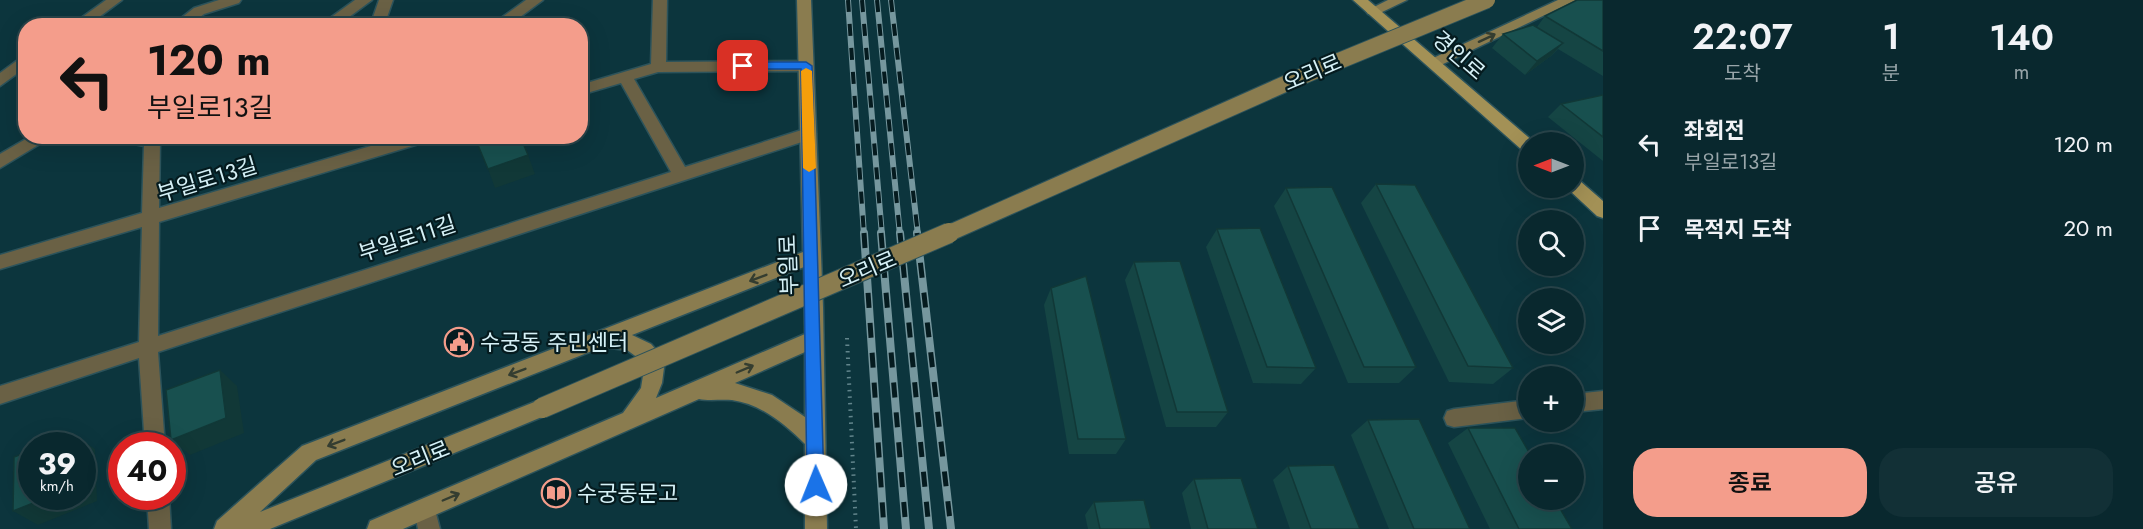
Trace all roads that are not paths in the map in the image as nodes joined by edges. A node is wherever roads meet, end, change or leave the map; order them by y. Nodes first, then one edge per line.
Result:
1 (115, 0) edge
2 (234, 0) edge
3 (364, 0) edge
4 (386, 0) edge
5 (536, 0) edge
6 (660, 0) edge
7 (804, 0) edge
8 (1360, 0) edge
9 (1400, 0) edge
10 (1487, 0) edge
11 (1569, 0) edge
12 (1372, 11) junction
13 (88, 18) edge
14 (189, 18) edge
15 (338, 18) edge
16 (380, 18) edge
17 (509, 18) edge
18 (1434, 63) junction
19 (18, 66) edge
20 (806, 66) junction
21 (658, 67) junction
22 (625, 77) junction
23 (0, 81) edge
24 (588, 88) edge
25 (808, 134) junction
26 (1518, 137) edge
27 (31, 144) edge
28 (156, 144) edge
29 (375, 144) edge
30 (0, 162) edge
31 (681, 175) junction
32 (1584, 194) edge
33 (1603, 211) edge
34 (149, 220) junction
35 (812, 256) junction
36 (0, 262) edge
37 (814, 339) junction
38 (598, 340) junction
39 (148, 347) junction
40 (689, 393) junction
41 (0, 395) edge
42 (1603, 400) edge
43 (1584, 402) edge
44 (1518, 410) edge
45 (1454, 418) dead end
46 (627, 421) junction
47 (154, 432) edge
48 (815, 440) junction
49 (159, 510) edge
50 (427, 519) edge
51 (160, 529) edge
52 (225, 529) edge
53 (244, 529) edge
54 (378, 529) edge
55 (816, 529) edge

1 - 13 street
2 - 14 street
3 - 15 street
4 - 16 street
5 - 17 street
6 - 21 street
7 - 20 main road, 부일로
8 - 12 main road, 경인로
9 - 12 main road
10 - 53 main road, 오리로, bridge
18 -> 11 main road
12 - 18 main road, 경인로
18 - 26 main road, 경인로
19 - 23 street
20 - 21 street
20 - 25 main road, 부일로
21 - 22 street
22 - 24 street
22 - 31 street
25 - 31 street, 부일로11길
25 - 35 main road, 부일로
27 - 30 street
28 - 34 street
29 - 34 street, 부일로13길
31 - 39 street, 부일로11길
32 - 33 main road
34 - 36 street, 부일로13길
34 - 39 street
35 - 37 main road, 부일로
35 -> 38 main road
40 -> 37 main road
37 - 48 main road, 부일로
38 - 46 main road
38 -> 52 main road
39 - 41 street, 부일로11길
39 - 47 street
40 - 46 main road
40 - 48 main road
42 - 43 street
44 - 45 street
50 -> 46 main road
48 - 55 main road, 부일로
49 - 51 street
50 - 54 main road

